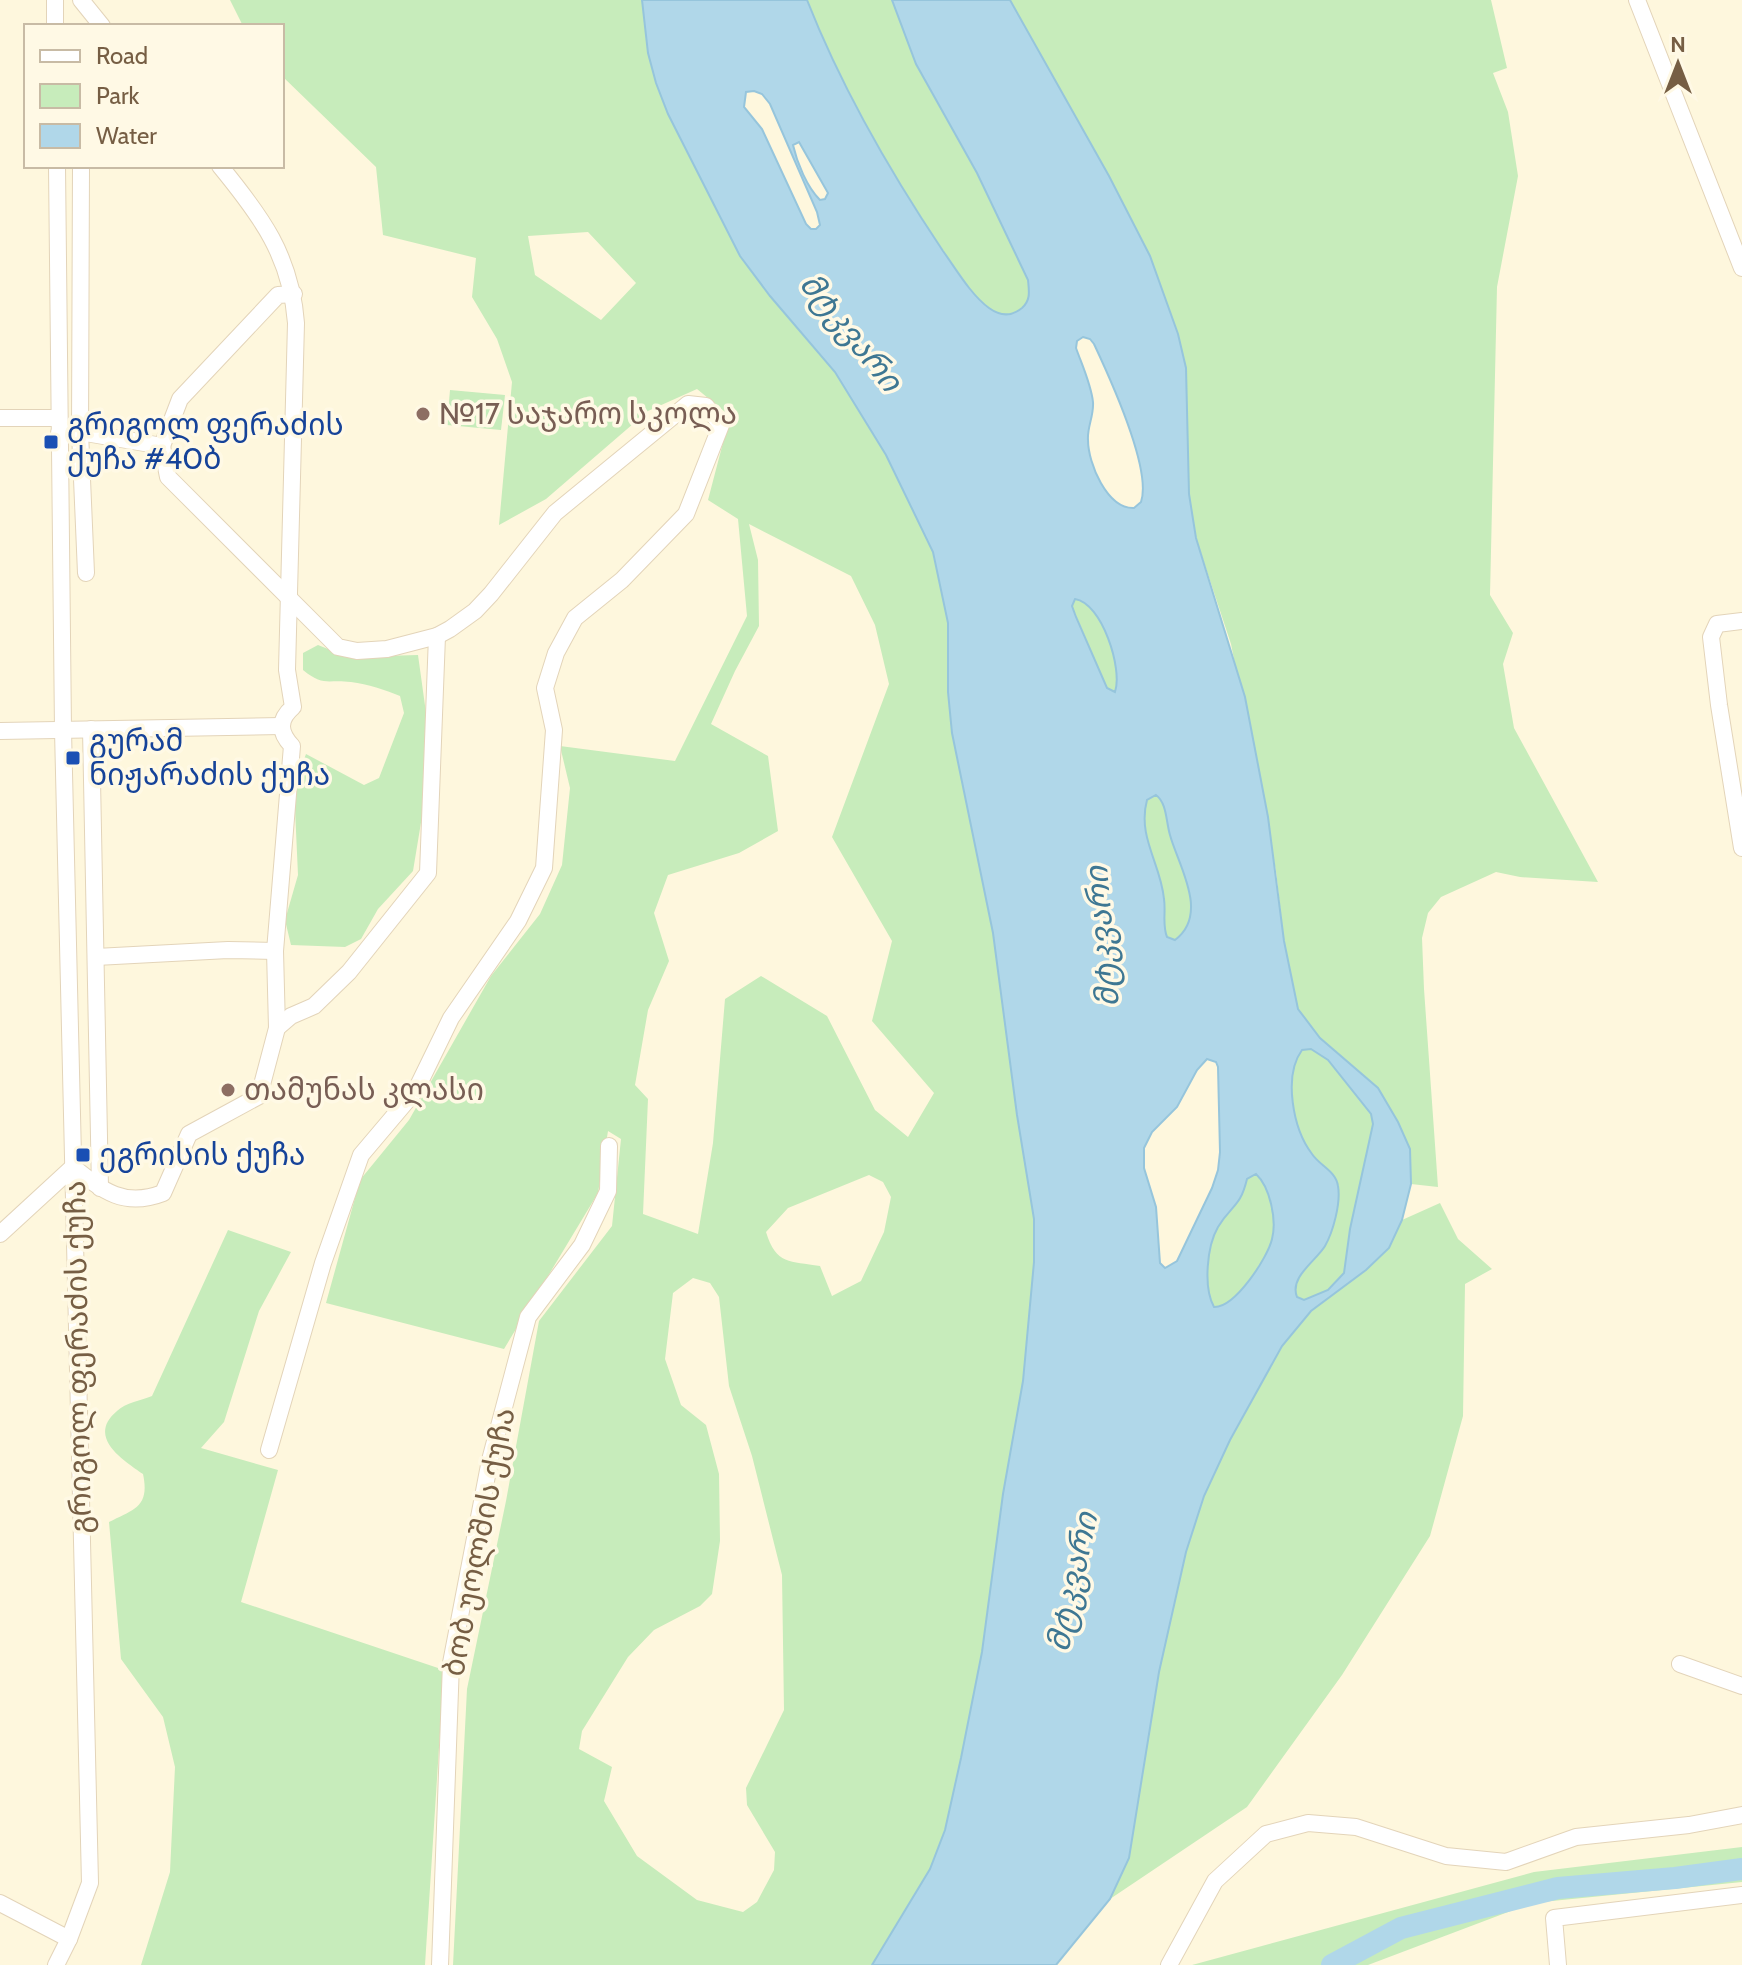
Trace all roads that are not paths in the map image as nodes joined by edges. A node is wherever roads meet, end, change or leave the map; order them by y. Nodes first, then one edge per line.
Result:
1 (55, 0) edge
2 (1637, 0) edge
3 (81, 1) edge
4 (55, 24) edge
5 (82, 24) edge
6 (100, 24) edge
7 (57, 168) edge
8 (81, 168) edge
9 (222, 168) edge
10 (1742, 268) edge
11 (294, 294) junction
12 (0, 418) edge
13 (59, 425) junction
14 (80, 432) junction
15 (162, 446) junction
16 (86, 573) dead end
17 (290, 599) junction
18 (1742, 621) edge
19 (437, 636) junction
20 (281, 726) junction
21 (91, 729) junction
22 (63, 730) junction
23 (0, 731) edge
24 (1742, 848) edge
25 (275, 951) junction
26 (96, 957) junction
27 (277, 1028) junction
28 (609, 1146) dead end
29 (73, 1167) junction
30 (100, 1188) junction
31 (0, 1234) edge
32 (269, 1450) dead end
33 (1680, 1664) dead end
34 (1742, 1686) edge
35 (1742, 1815) edge
36 (1742, 1895) edge
37 (0, 1903) edge
38 (69, 1939) junction
39 (56, 1965) edge
40 (440, 1965) edge
41 (1169, 1965) edge
42 (1558, 1965) edge

1 - 4 street
2 - 10 street
3 - 5 street
3 - 6 street
7 - 13 street, გრიგოლ ფერაძის ქუჩა
8 - 14 street
9 - 11 street
11 - 15 street
11 - 17 street
12 - 13 street
13 - 14 street
13 - 22 street, გრიგოლ ფერაძის ქუჩა
14 - 15 street
14 - 16 street
15 - 17 street
17 - 19 street
17 - 20 street
18 - 24 street
19 - 27 street
19 - 32 street
20 - 21 street
20 - 25 street
21 - 22 street
21 - 26 street
22 - 23 street
22 - 29 street, გრიგოლ ფერაძის ქუჩა
25 - 26 street
25 - 27 street
26 - 30 street
27 - 30 street
28 - 40 street, ბობ უოლშის ქუჩა
29 - 30 street
29 - 31 street
29 - 38 street, გრიგოლ ფერაძის ქუჩა
33 - 34 street
35 - 41 street
36 - 42 street
37 - 38 street
38 - 39 street, გრიგოლ ფერაძის ქუჩა

